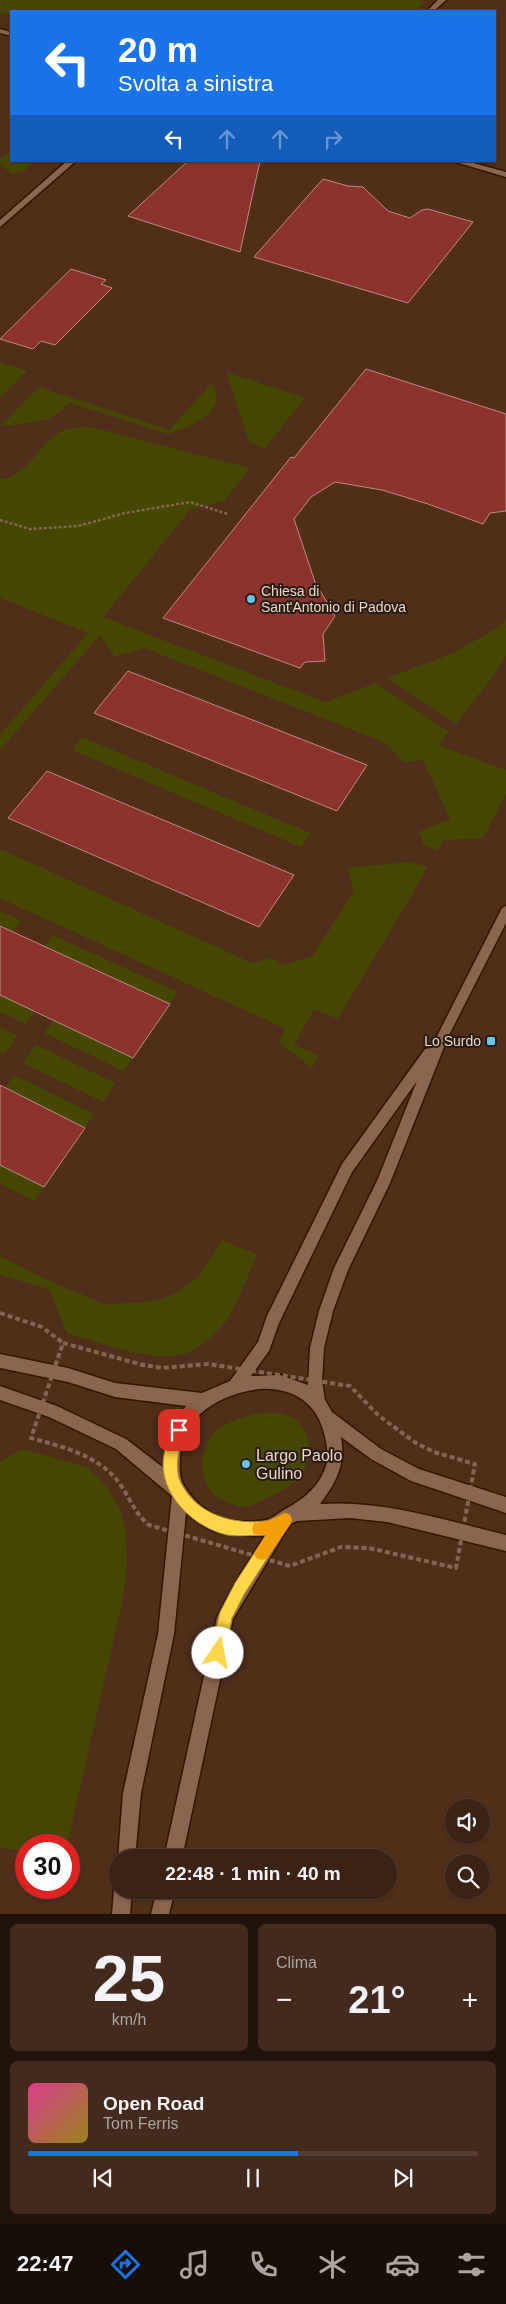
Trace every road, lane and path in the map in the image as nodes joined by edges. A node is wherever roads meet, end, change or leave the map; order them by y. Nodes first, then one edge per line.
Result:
1 (442, 0) edge
2 (431, 10) edge
3 (71, 162) edge
4 (460, 162) edge
5 (506, 175) edge
6 (0, 224) edge
7 (228, 514) dead end
8 (0, 520) edge
9 (506, 912) edge
10 (442, 1036) junction
11 (0, 1313) edge
12 (63, 1343) junction
13 (60, 1352) dead end
14 (0, 1361) edge
15 (208, 1364) dead end
16 (235, 1386) junction
17 (350, 1386) dead end
18 (0, 1393) edge
19 (203, 1401) junction
20 (318, 1402) junction
21 (326, 1416) junction
22 (34, 1427) dead end
23 (474, 1472) dead end
24 (177, 1491) junction
25 (506, 1505) edge
26 (291, 1517) junction
27 (149, 1524) dead end
28 (506, 1544) edge
29 (457, 1559) dead end
30 (290, 1566) dead end
31 (127, 1849) edge
32 (175, 1849) edge
33 (122, 1899) edge
34 (164, 1899) edge
35 (121, 1914) edge
36 (160, 1914) edge

1 - 2 street
3 - 6 street
4 - 5 street
7 - 8 path
9 - 10 street
10 - 16 street
10 - 20 street
11 - 12 path
12 - 13 path
12 - 15 path
14 - 19 street
16 - 19 street
16 - 20 street
17 - 23 path
18 - 24 street
19 - 24 street
20 - 21 street
21 - 25 street
21 - 26 street
22 - 27 path
24 - 26 street
24 - 31 street
26 - 28 street
26 - 32 street
29 - 30 path
33 - 35 street
34 - 36 street

